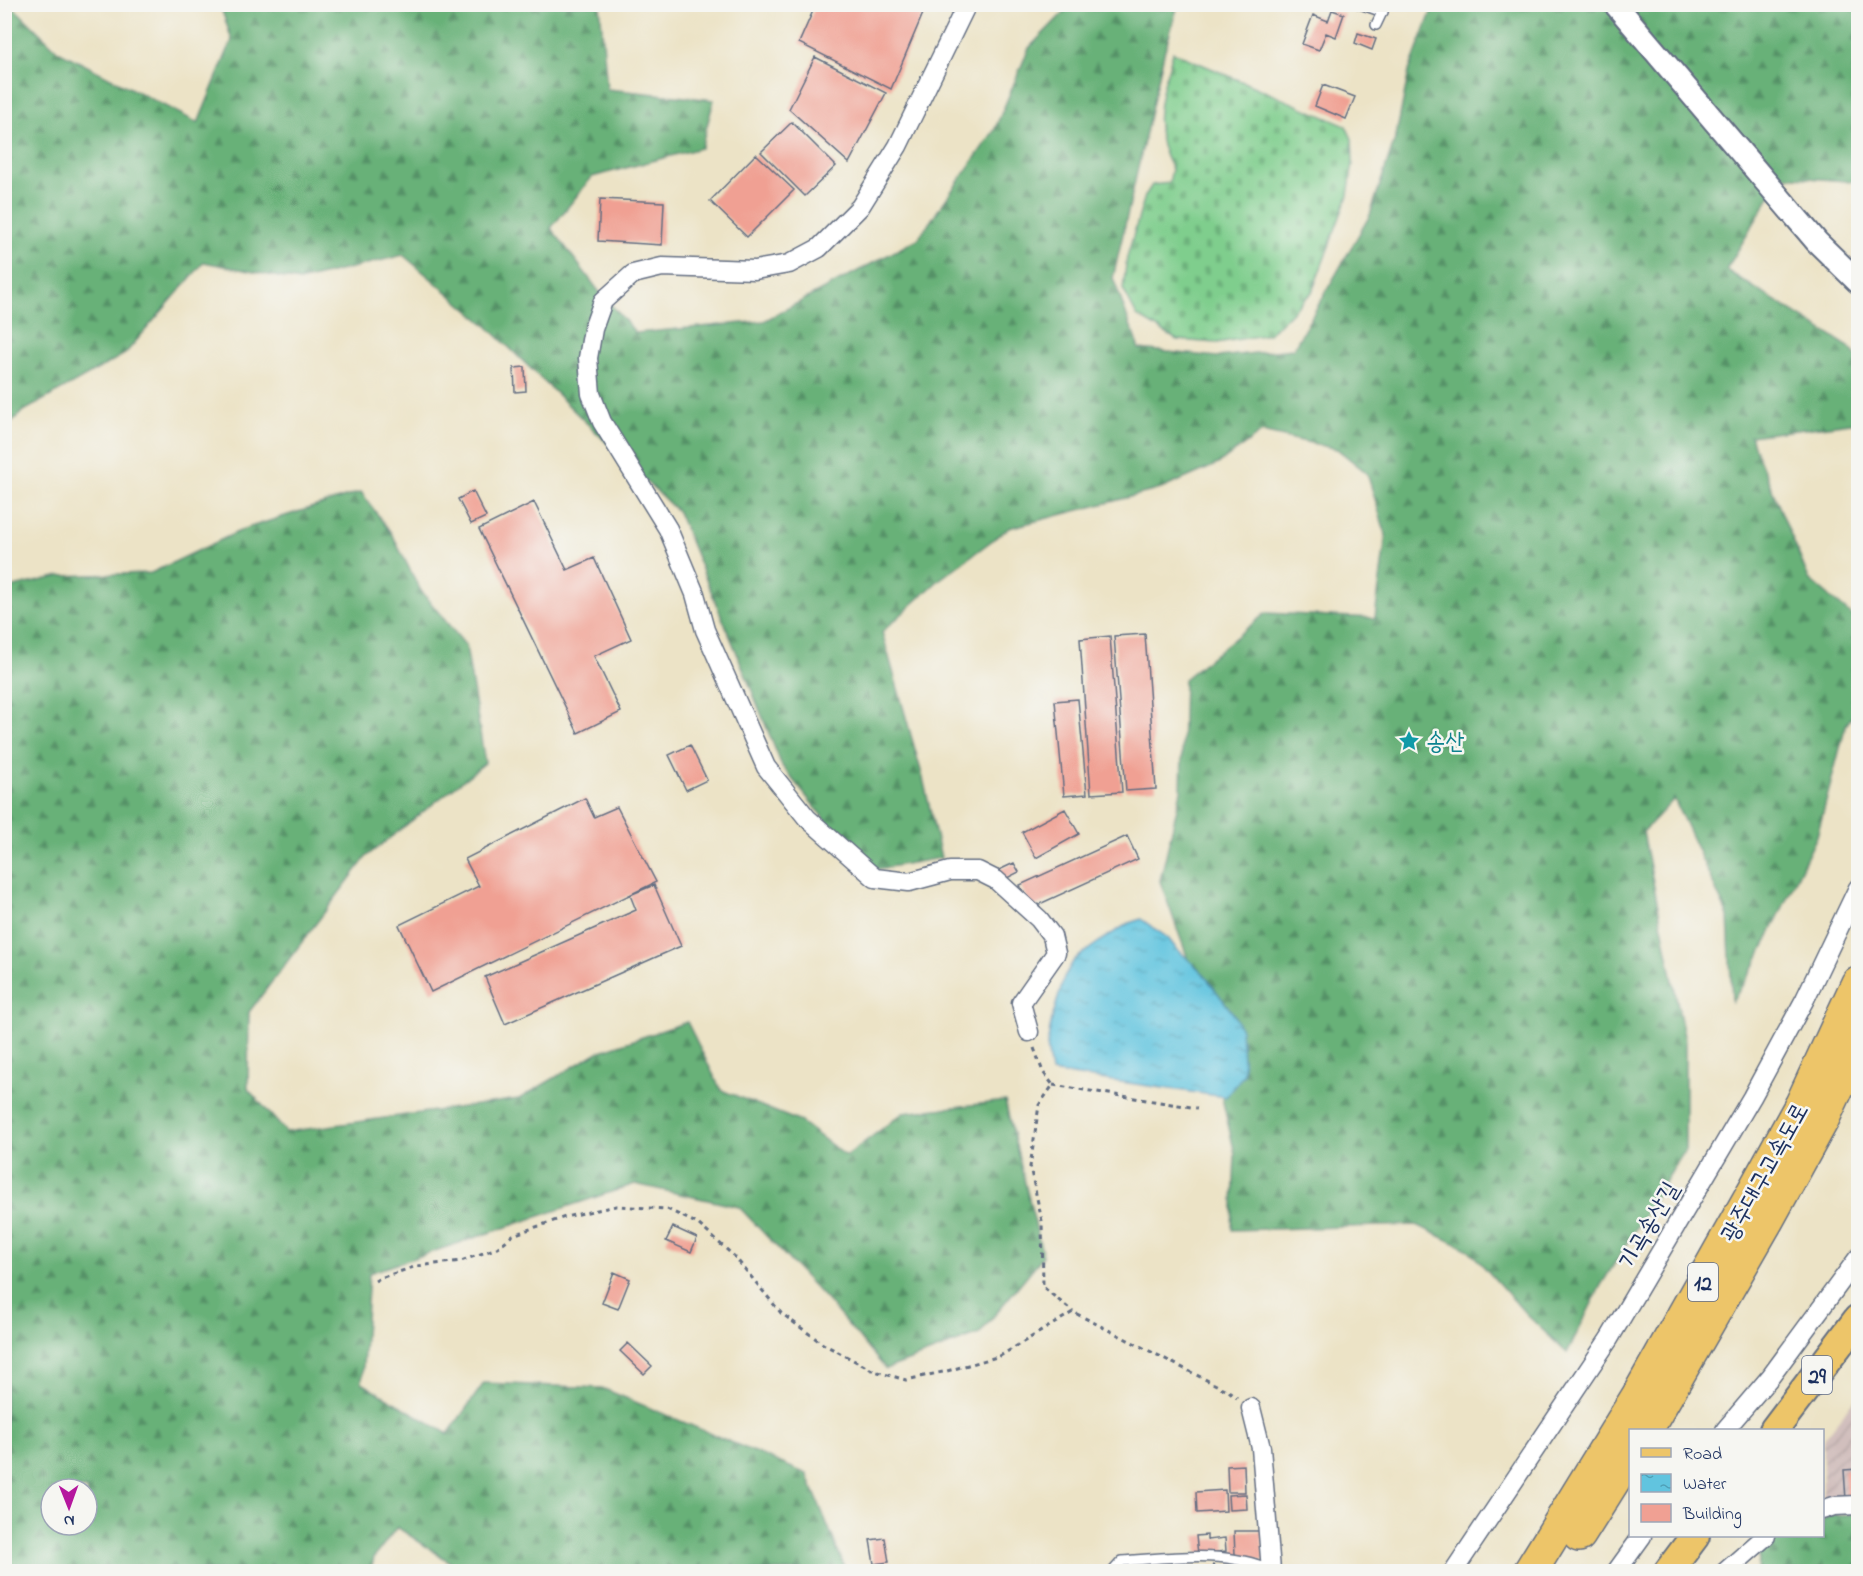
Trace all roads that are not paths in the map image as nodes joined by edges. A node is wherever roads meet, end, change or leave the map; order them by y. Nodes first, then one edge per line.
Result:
1 (967, 4) edge
2 (1360, 4) edge
3 (1615, 4) edge
4 (1384, 8) edge
5 (1376, 25) dead end
6 (1858, 282) edge
7 (1858, 888) edge
8 (1858, 983) edge
9 (1029, 1032) road end
10 (1858, 1043) edge
11 (1858, 1258) edge
12 (1858, 1319) edge
13 (1849, 1338) edge
14 (1251, 1408) road end
15 (1647, 1429) edge
16 (1727, 1429) edge
17 (1776, 1429) edge
18 (1629, 1456) edge
19 (1858, 1505) edge
20 (1824, 1509) edge
21 (1641, 1537) edge
22 (1694, 1537) edge
23 (1765, 1537) edge
24 (1271, 1571) edge
25 (1112, 1572) edge
26 (1453, 1572) edge
27 (1530, 1572) edge
28 (1555, 1572) edge
29 (1616, 1572) edge
30 (1668, 1572) edge
31 (1725, 1572) edge

1 - 9 street
2 - 4 lane
3 - 6 street
4 - 5 lane
7 - 26 street, 기곡송산길
8 - 27 highway, 광주대구고속도로 / 12
10 - 15 highway, 광주대구고속도로 / 12
11 - 16 street
12 - 13 main road, 29
13 - 17 main road, 29
14 - 24 street
18 - 28 highway
19 - 20 street
21 - 29 street
22 - 30 main road
23 - 31 street
24 - 25 lane

